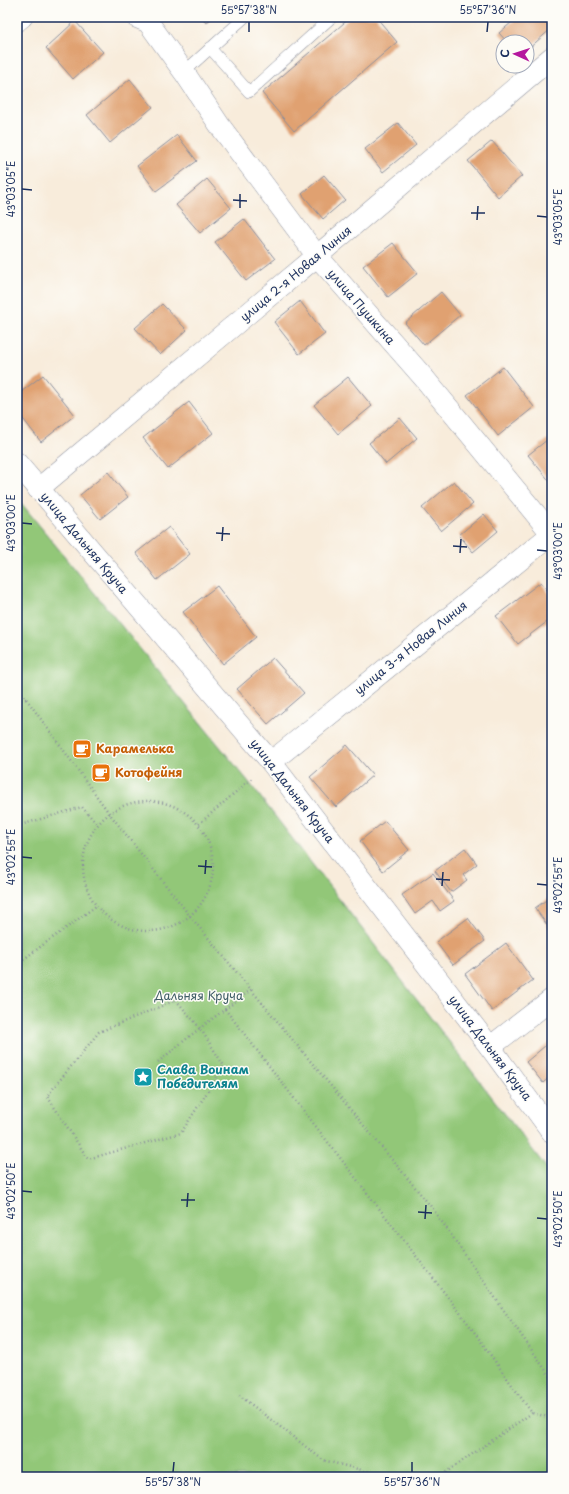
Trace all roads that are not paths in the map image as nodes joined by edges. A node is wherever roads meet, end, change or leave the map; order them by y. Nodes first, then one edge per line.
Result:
1 (22, 17) edge
2 (136, 17) edge
3 (245, 17) edge
4 (332, 17) edge
5 (17, 21) edge
6 (210, 48) junction
7 (552, 57) edge
8 (184, 72) junction
9 (317, 256) junction
10 (17, 463) edge
11 (38, 489) junction
12 (552, 534) edge
13 (271, 762) junction
14 (552, 999) edge
15 (490, 1047) junction
16 (552, 1132) edge

1 - 5 street
2 - 8 street, улица Пушкина
3 - 6 lane
4 - 6 lane
6 - 8 lane
7 - 9 street, улица 2-я Новая Линия
8 - 9 street, улица Пушкина
9 - 11 street, улица 2-я Новая Линия
9 - 12 street, улица Пушкина
10 - 11 street, улица Дальняя Круча
11 - 13 street, улица Дальняя Круча
12 - 13 street, улица 3-я Новая Линия
13 - 15 street, улица Дальняя Круча
14 - 15 street
15 - 16 street, улица Дальняя Круча

